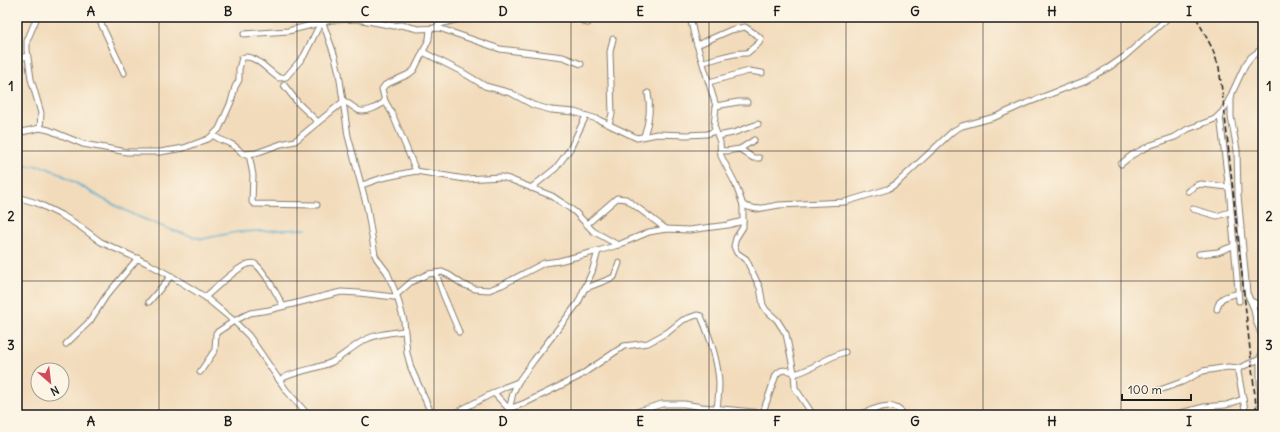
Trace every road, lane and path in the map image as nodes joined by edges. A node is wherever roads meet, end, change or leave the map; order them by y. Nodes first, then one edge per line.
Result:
1 (37, 17) edge
2 (98, 17) edge
3 (468, 17) edge
4 (580, 17) edge
5 (690, 17) edge
6 (1170, 17) edge
7 (322, 19) edge
8 (588, 23) dead end
9 (433, 29) junction
10 (244, 34) dead end
11 (613, 39) dead end
12 (697, 45) junction
13 (1263, 48) edge
14 (423, 52) junction
15 (27, 56) junction
16 (17, 59) edge
17 (703, 62) junction
18 (581, 64) dead end
19 (124, 72) dead end
20 (762, 73) dead end
21 (709, 82) junction
22 (284, 85) dead end
23 (648, 92) dead end
24 (1232, 93) junction
25 (344, 101) junction
26 (385, 101) junction
27 (747, 102) dead end
28 (716, 106) junction
29 (586, 116) junction
30 (1220, 116) junction
31 (318, 122) junction
32 (609, 124) junction
33 (758, 124) dead end
34 (40, 128) junction
35 (17, 133) edge
36 (717, 134) junction
37 (214, 135) junction
38 (644, 136) junction
39 (754, 140) dead end
40 (740, 149) junction
41 (720, 150) junction
42 (249, 154) junction
43 (759, 158) dead end
44 (1121, 164) dead end
45 (416, 171) junction
46 (362, 185) junction
47 (1228, 187) junction
48 (531, 188) junction
49 (1188, 190) dead end
50 (17, 197) edge
51 (317, 205) dead end
52 (743, 205) junction
53 (1193, 210) dead end
54 (1230, 212) junction
55 (743, 220) junction
56 (586, 224) junction
57 (666, 229) junction
58 (618, 245) junction
59 (1233, 246) junction
60 (598, 251) junction
61 (1199, 254) dead end
62 (138, 258) junction
63 (619, 263) dead end
64 (436, 272) junction
65 (170, 276) junction
66 (584, 289) junction
67 (1238, 293) junction
68 (397, 296) junction
69 (205, 298) junction
70 (1239, 301) dead end
71 (149, 302) dead end
72 (1251, 302) junction
73 (283, 306) junction
74 (1263, 307) edge
75 (1216, 309) dead end
76 (234, 320) junction
77 (404, 331) junction
78 (459, 332) dead end
79 (1263, 338) edge
80 (66, 344) dead end
81 (1263, 345) edge
82 (845, 352) dead end
83 (1263, 352) edge
84 (1260, 359) junction
85 (1239, 368) junction
86 (200, 372) dead end
87 (794, 373) junction
88 (279, 380) junction
89 (518, 382) junction
90 (1157, 391) dead end
91 (494, 393) junction
92 (1243, 399) junction
93 (510, 408) junction
94 (717, 409) junction
95 (763, 414) edge
96 (308, 415) edge
97 (432, 415) edge
98 (451, 415) edge
99 (508, 415) edge
100 (626, 415) edge
101 (813, 415) edge
102 (858, 415) edge
103 (904, 415) edge
104 (1173, 415) edge
105 (1246, 415) edge
106 (1261, 415) edge

1 - 15 street
2 - 19 street
3 - 9 street
4 - 8 street
5 - 12 street
6 - 52 street
7 - 9 street
7 - 10 street
7 - 25 street
7 - 37 street
9 - 14 street
9 - 18 street
11 - 32 street
12 - 17 street
12 - 17 street
13 - 24 street
14 - 26 street
14 - 29 street
15 - 16 street
15 - 34 street
17 - 21 street
20 - 21 street
21 - 28 street
22 - 31 street
23 - 38 street
24 - 30 street
24 - 72 street
25 - 26 street
25 - 31 street
25 - 46 street
26 - 45 street
27 - 28 street
28 - 36 street
29 - 32 street
29 - 48 street
30 - 44 street
30 - 47 street
31 - 42 street
32 - 38 street
33 - 36 street
34 - 35 street
34 - 37 street
36 - 38 street
36 - 41 street
37 - 42 street
39 - 40 street
40 - 41 street
40 - 43 street
41 - 52 street
42 - 51 street
45 - 46 street
45 - 48 street
46 - 68 street
47 - 49 street
47 - 54 street
48 - 56 street
50 - 62 street
52 - 55 street
53 - 54 street
54 - 59 street
55 - 57 street
55 - 87 street
56 - 57 street
56 - 58 street
57 - 58 street
58 - 60 street
59 - 61 street
59 - 67 street
60 - 64 street
60 - 66 street
62 - 65 street
62 - 80 street
63 - 66 street
64 - 68 street
64 - 78 street
65 - 69 street
65 - 71 street
66 - 89 street
67 - 70 street
67 - 75 street
68 - 73 street
68 - 77 street
69 - 73 street
69 - 76 street
72 - 74 street
72 - 79 street
73 - 76 street
76 - 86 street
76 - 88 street
77 - 88 street
77 - 97 street
81 - 83 street
82 - 87 street
83 - 84 street
84 - 85 street
84 - 106 street
85 - 90 street
85 - 92 street
87 - 95 street
87 - 101 street
88 - 96 street
89 - 91 street
89 - 93 street
91 - 93 street
91 - 98 street
92 - 104 street
92 - 105 street
93 - 94 street
93 - 99 street
94 - 95 street
94 - 100 street
102 - 103 street

